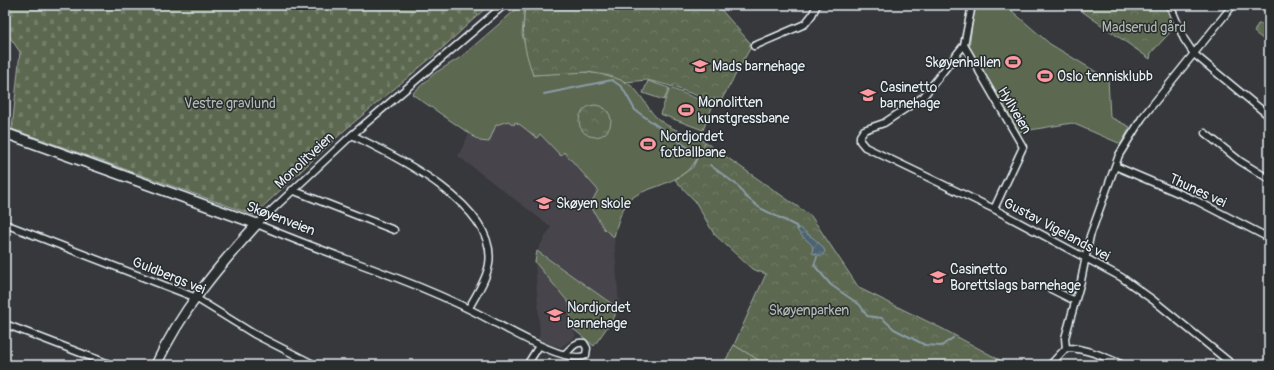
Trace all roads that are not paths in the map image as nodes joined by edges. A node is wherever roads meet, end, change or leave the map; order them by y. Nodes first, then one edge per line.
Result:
1 (504, 5) edge
2 (817, 5) edge
3 (972, 5) edge
4 (1170, 5) edge
5 (1233, 5) edge
6 (964, 45) junction
7 (754, 46) dead end
8 (1194, 54) junction
9 (1269, 116) edge
10 (5, 133) edge
11 (1205, 133) dead end
12 (352, 135) junction
13 (1115, 166) junction
14 (1269, 180) edge
15 (292, 190) junction
16 (994, 209) junction
17 (5, 224) edge
18 (256, 224) junction
19 (394, 230) dead end
20 (1269, 238) edge
21 (1085, 257) junction
22 (1051, 289) dead end
23 (194, 297) junction
24 (1075, 301) junction
25 (469, 308) junction
26 (5, 324) edge
27 (539, 346) junction
28 (1066, 348) junction
29 (565, 354) dead end
30 (112, 365) edge
31 (156, 365) edge
32 (315, 365) edge
33 (527, 365) edge
34 (1050, 365) edge
35 (1123, 365) edge
36 (1232, 365) edge

1 - 12 street, Monolitveien
2 - 7 street
3 - 6 street
4 - 8 street
5 - 8 street
6 - 16 street, Hyllveien
6 - 16 street, Gustav Vigelands vei
8 - 9 street
8 - 13 street
10 - 18 street, Skøyenveien
11 - 14 street
12 - 15 street, Monolitveien
12 - 25 street
13 - 20 street, Thunes vei
13 - 21 street
15 - 18 street, Monolitveien
15 - 19 street
16 - 21 street, Gustav Vigelands vei
17 - 23 street, Guldbergs vei
18 - 23 street, Monolitveien
18 - 25 street, Skøyenveien
21 - 24 street
21 - 36 street, Gustav Vigelands vei
22 - 24 street
23 - 31 street, Monolitveien
23 - 32 street, Guldbergs vei
24 - 28 street
25 - 27 street, Skøyenveien
26 - 30 street
27 - 29 street, Skøyenveien
27 - 33 street
28 - 34 street
28 - 35 street

